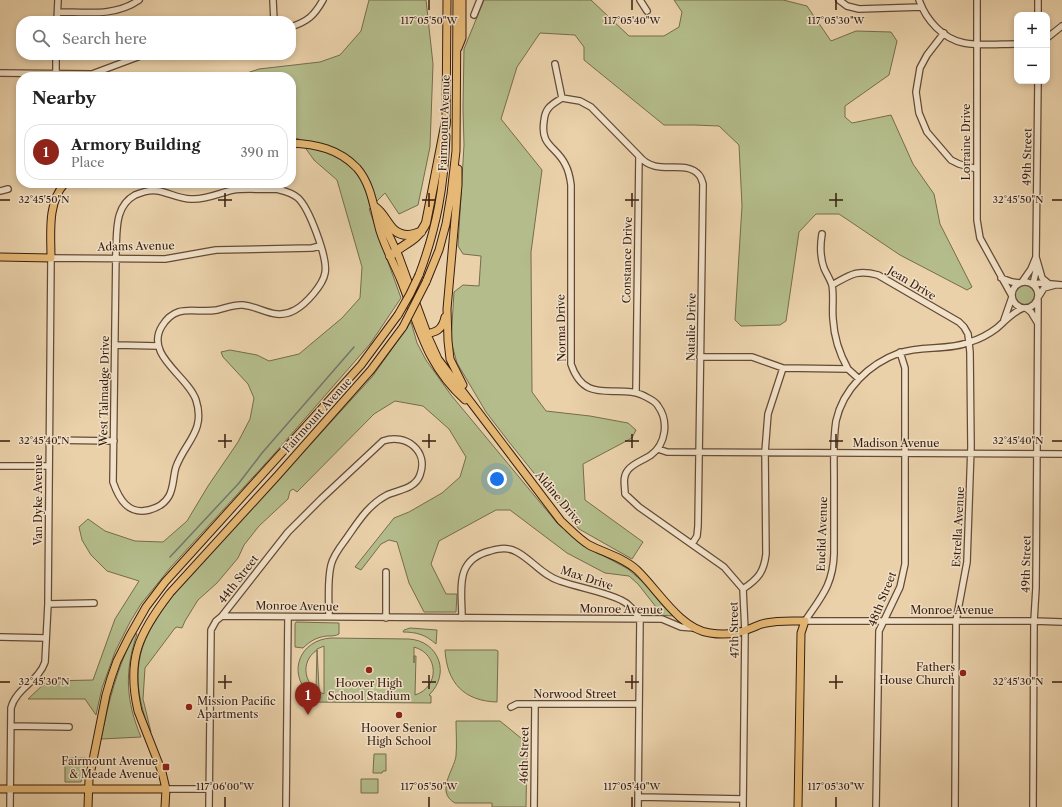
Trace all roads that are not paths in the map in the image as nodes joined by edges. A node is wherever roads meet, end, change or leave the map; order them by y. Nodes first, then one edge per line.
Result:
1 (58, 0) edge
2 (139, 0) edge
3 (273, 0) edge
4 (323, 0) edge
5 (448, 0) edge
6 (457, 0) edge
7 (462, 0) edge
8 (480, 0) edge
9 (640, 0) edge
10 (839, 0) edge
11 (919, 0) edge
12 (977, 0) edge
13 (1038, 0) edge
14 (922, 7) junction
15 (647, 11) dead end
16 (58, 12) junction
17 (1038, 12) edge
18 (474, 15) dead end
19 (58, 16) edge
20 (274, 16) edge
21 (296, 25) edge
22 (1062, 26) edge
23 (944, 33) junction
24 (1050, 36) edge
25 (976, 43) junction
26 (1014, 44) edge
27 (457, 52) junction
28 (56, 60) edge
29 (130, 60) edge
30 (555, 64) dead end
31 (56, 72) edge
32 (97, 72) edge
33 (0, 73) edge
34 (16, 73) edge
35 (1038, 84) edge
36 (562, 98) junction
37 (446, 121) junction
38 (296, 144) edge
39 (456, 151) junction
40 (639, 156) junction
41 (976, 169) junction
42 (62, 188) edge
43 (8, 189) dead end
44 (0, 191) edge
45 (375, 207) junction
46 (421, 232) junction
47 (822, 234) dead end
48 (320, 246) junction
49 (393, 253) junction
50 (0, 257) edge
51 (1036, 257) junction
52 (51, 258) junction
53 (116, 259) junction
54 (1038, 266) junction
55 (1001, 277) junction
56 (1021, 283) junction
57 (1048, 283) junction
58 (1033, 284) junction
59 (1056, 284) junction
60 (1062, 284) edge
61 (832, 285) junction
62 (1012, 297) junction
63 (1038, 298) junction
64 (1025, 308) junction
65 (447, 309) junction
66 (1003, 322) junction
67 (1038, 322) junction
68 (424, 335) junction
69 (969, 342) junction
70 (115, 345) junction
71 (158, 346) junction
72 (900, 352) junction
73 (700, 357) junction
74 (783, 368) junction
75 (848, 369) junction
76 (858, 379) junction
77 (636, 392) junction
78 (477, 411) junction
79 (49, 440) junction
80 (114, 441) junction
81 (658, 449) junction
82 (700, 452) junction
83 (765, 452) junction
84 (834, 453) junction
85 (905, 453) junction
86 (970, 454) junction
87 (1037, 454) junction
88 (1062, 454) edge
89 (0, 466) edge
90 (49, 466) junction
91 (692, 544) junction
92 (386, 572) dead end
93 (743, 589) junction
94 (94, 603) dead end
95 (48, 604) junction
96 (222, 616) junction
97 (288, 617) junction
98 (329, 617) junction
99 (386, 618) junction
100 (462, 618) junction
101 (640, 620) junction
102 (884, 620) junction
103 (805, 621) junction
104 (956, 621) junction
105 (1034, 621) junction
106 (1062, 622) edge
107 (694, 628) junction
108 (746, 631) junction
109 (0, 637) edge
110 (46, 638) junction
111 (535, 704) junction
112 (639, 704) junction
113 (511, 707) dead end
114 (11, 726) junction
115 (69, 727) dead end
116 (0, 789) edge
117 (10, 789) junction
118 (88, 789) junction
119 (166, 789) junction
120 (209, 790) junction
121 (638, 797) junction
122 (743, 799) junction
123 (10, 807) edge
124 (88, 807) edge
125 (165, 807) edge
126 (209, 807) edge
127 (286, 807) edge
128 (534, 807) edge
129 (638, 807) edge
130 (743, 807) edge
131 (798, 807) edge
132 (876, 807) edge
133 (955, 807) edge
134 (1033, 807) edge

1 - 16 street
2 - 16 street
3 - 20 street
4 - 21 street
5 - 37 main road, Fairmount Avenue
6 - 27 main road, Fairmount Avenue
7 - 27 main road
8 - 18 street
9 - 15 street
10 - 14 street
11 - 14 street
12 - 25 street, Lorraine Drive
13 - 17 street
14 - 23 street
16 - 19 street
22 - 24 street
23 - 25 street
23 - 41 street
25 - 26 street
25 - 41 street, Lorraine Drive
27 - 39 main road, Fairmount Avenue
28 - 31 street
29 - 32 street
30 - 36 street
33 - 34 street
35 - 51 street, 49th Street
36 - 40 street
36 - 77 street, Norma Drive
37 - 46 highway
37 - 118 main road, Fairmount Avenue, bridge
38 - 45 main road, Aldine Drive
39 - 65 main road
39 - 119 main road, Fairmount Avenue, bridge
40 - 73 street, Natalie Drive
40 - 77 street, Constance Drive
41 - 55 street, Lorraine Drive
42 - 52 main road, Van Dyke Avenue
43 - 44 street
45 - 46 highway
45 - 49 main road, Aldine Drive
46 - 49 highway
47 - 61 street
48 - 53 street, Adams Avenue
48 - 53 street, West Talmadge Drive
48 - 71 street, West Talmadge Drive
49 - 68 main road, Aldine Drive
50 - 52 main road, Adams Avenue
51 - 54 street, 49th Street
51 - 56 street, 49th Street
52 - 53 street, Adams Avenue
52 - 79 street, Van Dyke Avenue
53 - 70 street, West Talmadge Drive
54 - 57 street
54 - 58 street, 49th Street
55 - 56 street
55 - 62 street, Lorraine Drive
56 - 58 street
56 - 62 street
57 - 58 street
57 - 59 street
58 - 63 street
59 - 60 street
59 - 63 street
61 - 69 street, Jean Drive
61 - 75 street
62 - 64 street
62 - 66 street
63 - 64 street
63 - 67 street, 49th Street
64 - 66 street
64 - 67 street
65 - 68 main road
65 - 78 main road
66 - 69 street
67 - 87 street, 49th Street
68 - 78 main road, Aldine Drive
69 - 72 street
69 - 86 street, Estrella Avenue
70 - 71 street
70 - 80 street, West Talmadge Drive
71 - 80 street, West Talmadge Drive
72 - 76 street
72 - 85 street, 48th Street
73 - 74 street
73 - 82 street, Natalie Drive
74 - 75 street
74 - 83 street, 47th Street
75 - 76 street
76 - 84 street, Euclid Avenue
77 - 81 street, Norma Drive
78 - 107 main road, Aldine Drive
79 - 80 street
79 - 90 street, Van Dyke Avenue
81 - 82 street, Madison Avenue
81 - 91 street
82 - 83 street, Madison Avenue
82 - 91 street, Natalie Drive
83 - 84 street, Madison Avenue
83 - 93 street, 47th Street
84 - 85 street, Madison Avenue
84 - 103 street, Euclid Avenue
85 - 86 street, Madison Avenue
85 - 102 street, 48th Street
86 - 87 street, Madison Avenue
86 - 104 street, Estrella Avenue
87 - 88 street, Madison Avenue
87 - 105 street, 49th Street
89 - 90 street
90 - 95 street, Van Dyke Avenue
91 - 93 street
92 - 99 street
93 - 108 street, 47th Street
94 - 95 street
95 - 110 street, Van Dyke Avenue
96 - 97 street, Monroe Avenue
96 - 98 street, 44th Street
96 - 120 street, 44th Street
97 - 98 street, Monroe Avenue
97 - 127 street
98 - 99 street, Monroe Avenue
99 - 100 street, Monroe Avenue
100 - 101 street, Monroe Avenue
100 - 101 street, Max Drive
101 - 107 street, Monroe Avenue
101 - 112 street
102 - 103 street, Monroe Avenue
102 - 104 street, Monroe Avenue
102 - 132 street, 48th Street
103 - 108 main road, Monroe Avenue
103 - 131 main road, Euclid Avenue
104 - 105 street, Monroe Avenue
104 - 133 street, Estrella Avenue
105 - 106 street, Monroe Avenue
105 - 134 street, 49th Street
107 - 108 main road, Monroe Avenue
108 - 122 street, 47th Street
109 - 110 street
110 - 114 street, Van Dyke Avenue
111 - 112 street, Norwood Street
111 - 113 street, Norwood Street
111 - 128 street, 46th Street
112 - 121 street
114 - 115 street
114 - 117 street, Van Dyke Avenue
116 - 117 main road
117 - 118 main road
117 - 123 street, Van Dyke Avenue
118 - 119 main road
118 - 124 main road, Fairmount Avenue
119 - 120 street
119 - 125 main road, Fairmount Avenue
120 - 126 street, 44th Street
121 - 122 street
121 - 129 street
122 - 130 street, 47th Street

